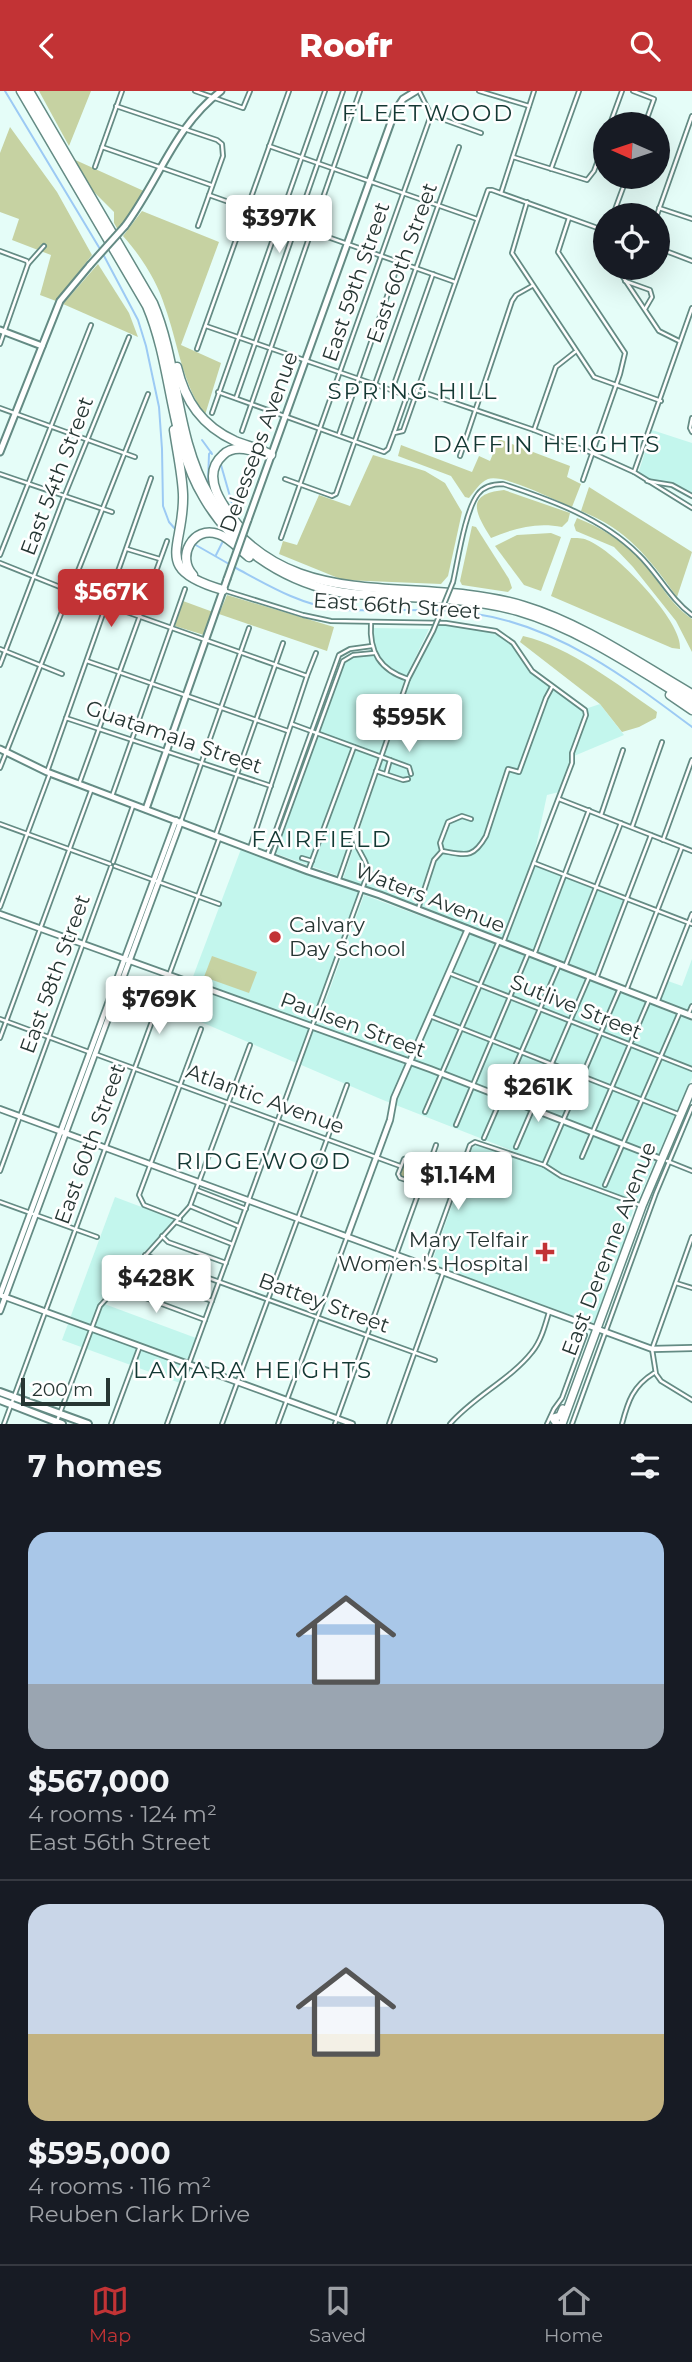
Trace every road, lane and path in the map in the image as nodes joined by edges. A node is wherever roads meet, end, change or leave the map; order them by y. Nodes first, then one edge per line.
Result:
1 (19, 91) edge
2 (29, 91) edge
3 (122, 91) edge
4 (195, 91) edge
5 (221, 91) edge
6 (250, 91) edge
7 (289, 91) edge
8 (325, 91) edge
9 (343, 91) edge
10 (360, 91) edge
11 (415, 91) edge
12 (479, 91) edge
13 (534, 91) edge
14 (579, 91) edge
15 (622, 91) edge
16 (633, 91) edge
17 (213, 97) junction
18 (116, 106) junction
19 (529, 106) junction
20 (614, 112) edge
21 (649, 112) edge
22 (431, 115) junction
23 (692, 116) edge
24 (182, 129) junction
25 (481, 133) dead end
26 (269, 146) junction
27 (102, 147) junction
28 (459, 147) dead end
29 (513, 156) junction
30 (301, 157) junction
31 (318, 163) junction
32 (95, 167) dead end
33 (162, 168) junction
34 (334, 169) junction
35 (551, 169) junction
36 (593, 170) edge
37 (369, 181) junction
38 (212, 185) junction
39 (501, 193) junction
40 (404, 194) junction
41 (209, 195) junction
42 (527, 202) junction
43 (661, 203) edge
44 (247, 207) junction
45 (439, 207) junction
46 (670, 212) edge
47 (569, 218) junction
48 (477, 219) junction
49 (692, 219) edge
50 (279, 220) junction
51 (296, 225) junction
52 (198, 226) dead end
53 (593, 226) edge
54 (313, 231) junction
55 (346, 244) junction
56 (44, 246) dead end
57 (0, 251) edge
58 (670, 253) edge
59 (382, 256) junction
60 (692, 261) edge
61 (398, 262) junction
62 (28, 264) junction
63 (417, 268) junction
64 (137, 273) junction
65 (433, 274) junction
66 (625, 281) joint
67 (455, 282) junction
68 (532, 286) junction
69 (692, 308) edge
70 (645, 309) junction
71 (92, 325) dead end
72 (206, 326) junction
73 (2, 331) edge
74 (129, 337) dead end
75 (238, 337) junction
76 (680, 341) junction
77 (255, 343) junction
78 (0, 344) edge
79 (42, 346) junction
80 (270, 347) junction
81 (197, 349) dead end
82 (576, 352) junction
83 (305, 360) junction
84 (164, 364) junction
85 (341, 372) junction
86 (358, 378) junction
87 (376, 384) junction
88 (615, 386) junction
89 (392, 390) junction
90 (417, 390) junction
91 (218, 392) junction
92 (148, 394) dead end
93 (407, 395) junction
94 (236, 398) junction
95 (414, 398) junction
96 (661, 401) junction
97 (251, 404) junction
98 (0, 408) edge
99 (476, 409) junction
100 (212, 413) dead end
101 (15, 414) junction
102 (285, 415) junction
103 (692, 418) edge
104 (52, 427) junction
105 (321, 428) junction
106 (534, 430) junction
107 (242, 431) dead end
108 (692, 432) edge
109 (394, 433) junction
110 (339, 435) junction
111 (87, 440) junction
112 (355, 441) junction
113 (0, 452) edge
114 (125, 452) junction
115 (592, 453) junction
116 (271, 455) junction
117 (460, 456) dead end
118 (135, 457) dead end
119 (635, 472) junction
120 (0, 474) edge
121 (151, 478) dead end
122 (285, 479) dead end
123 (583, 480) dead end
124 (647, 481) junction
125 (29, 483) junction
126 (300, 485) junction
127 (64, 496) junction
128 (692, 496) edge
129 (101, 508) junction
130 (692, 508) edge
131 (113, 512) dead end
132 (281, 538) dead end
133 (167, 541) dead end
134 (127, 549) junction
135 (0, 555) edge
136 (270, 558) junction
137 (160, 559) junction
138 (0, 563) edge
139 (34, 575) junction
140 (186, 589) dead end
141 (223, 590) junction
142 (69, 591) junction
143 (335, 591) junction
144 (107, 605) junction
145 (692, 615) edge
146 (140, 616) junction
147 (552, 616) junction
148 (370, 622) junction
149 (172, 628) junction
150 (250, 628) dead end
151 (206, 640) junction
152 (283, 643) dead end
153 (372, 646) junction
154 (0, 649) edge
155 (6, 652) junction
156 (240, 653) junction
157 (316, 653) dead end
158 (373, 653) junction
159 (613, 656) junction
160 (87, 661) junction
161 (336, 662) junction
162 (341, 664) junction
163 (0, 665) edge
164 (39, 665) junction
165 (276, 665) junction
166 (119, 672) junction
167 (62, 674) dead end
168 (307, 675) junction
169 (408, 679) junction
170 (152, 683) junction
171 (552, 688) junction
172 (692, 688) edge
173 (692, 694) edge
174 (186, 695) junction
175 (692, 702) edge
176 (222, 708) junction
177 (692, 710) edge
178 (66, 718) junction
179 (255, 719) junction
180 (292, 724) junction
181 (99, 728) junction
182 (290, 731) junction
183 (311, 731) junction
184 (316, 732) junction
185 (131, 739) junction
186 (662, 742) dead end
187 (354, 747) junction
188 (623, 750) dead end
189 (3, 751) edge
190 (166, 751) junction
191 (381, 757) junction
192 (390, 760) junction
193 (692, 760) edge
194 (202, 763) junction
195 (0, 768) edge
196 (376, 771) junction
197 (48, 773) junction
198 (386, 774) junction
199 (411, 774) dead end
200 (236, 775) junction
201 (408, 779) dead end
202 (79, 784) junction
203 (271, 786) junction
204 (92, 788) junction
205 (289, 793) junction
206 (294, 795) junction
207 (112, 796) junction
208 (559, 799) junction
209 (134, 804) junction
210 (146, 809) junction
211 (589, 810) junction
212 (601, 815) junction
213 (471, 819) dead end
214 (179, 821) junction
215 (621, 823) junction
216 (0, 824) edge
217 (632, 827) junction
218 (26, 834) junction
219 (218, 835) junction
220 (651, 835) junction
221 (355, 836) junction
222 (663, 840) junction
223 (682, 847) junction
224 (250, 848) junction
225 (69, 849) junction
226 (442, 851) junction
227 (692, 851) edge
228 (270, 856) junction
229 (302, 858) dead end
230 (312, 861) junction
231 (534, 863) junction
232 (112, 865) junction
233 (308, 871) junction
234 (368, 873) junction
235 (565, 875) junction
236 (156, 881) junction
237 (338, 881) junction
238 (596, 887) junction
239 (363, 889) junction
240 (423, 893) junction
241 (198, 896) junction
242 (627, 899) junction
243 (219, 904) dead end
244 (0, 907) edge
245 (418, 909) junction
246 (657, 911) junction
247 (0, 914) edge
248 (692, 914) edge
249 (690, 924) edge
250 (40, 929) junction
251 (468, 929) junction
252 (501, 942) junction
253 (83, 945) junction
254 (531, 954) junction
255 (127, 960) junction
256 (562, 966) junction
257 (449, 973) junction
258 (169, 975) junction
259 (589, 977) junction
260 (596, 979) junction
261 (480, 985) junction
262 (204, 988) junction
263 (623, 990) junction
264 (510, 997) junction
265 (649, 1000) junction
266 (657, 1003) junction
267 (692, 1006) edge
268 (540, 1009) junction
269 (680, 1012) junction
270 (194, 1015) dead end
271 (430, 1016) junction
272 (690, 1016) edge
273 (0, 1019) edge
274 (6, 1021) junction
275 (570, 1021) junction
276 (312, 1027) junction
277 (201, 1029) dead end
278 (461, 1029) junction
279 (600, 1033) junction
280 (48, 1037) junction
281 (0, 1038) edge
282 (491, 1041) junction
283 (250, 1045) dead end
284 (630, 1045) junction
285 (522, 1052) junction
286 (92, 1053) junction
287 (660, 1057) junction
288 (409, 1061) junction
289 (552, 1064) junction
290 (135, 1068) junction
291 (692, 1069) edge
292 (442, 1073) junction
293 (582, 1076) junction
294 (181, 1085) junction
295 (346, 1085) dead end
296 (472, 1085) junction
297 (611, 1088) junction
298 (692, 1088) edge
299 (502, 1097) junction
300 (642, 1100) junction
301 (229, 1103) junction
302 (692, 1107) edge
303 (0, 1109) edge
304 (533, 1109) junction
305 (425, 1112) dead end
306 (680, 1115) junction
307 (20, 1117) junction
308 (278, 1121) junction
309 (563, 1121) junction
310 (456, 1125) dead end
311 (592, 1132) junction
312 (63, 1133) junction
313 (484, 1138) dead end
314 (327, 1139) junction
315 (622, 1144) junction
316 (436, 1145) dead end
317 (516, 1147) dead end
318 (105, 1149) junction
319 (582, 1157) dead end
320 (376, 1158) junction
321 (665, 1161) junction
322 (429, 1165) junction
323 (544, 1165) junction
324 (150, 1166) junction
325 (400, 1166) junction
326 (0, 1171) edge
327 (692, 1171) edge
328 (421, 1185) junction
329 (605, 1185) dead end
330 (198, 1187) junction
331 (0, 1202) edge
332 (248, 1202) junction
333 (190, 1206) junction
334 (642, 1206) junction
335 (246, 1209) junction
336 (33, 1213) junction
337 (180, 1219) junction
338 (297, 1220) junction
339 (176, 1222) junction
340 (239, 1226) junction
341 (76, 1229) junction
342 (97, 1237) dead end
343 (162, 1237) junction
344 (347, 1237) junction
345 (692, 1237) edge
346 (233, 1245) junction
347 (144, 1255) junction
348 (396, 1256) junction
349 (226, 1263) junction
350 (426, 1267) junction
351 (129, 1272) junction
352 (443, 1273) junction
353 (219, 1282) junction
354 (676, 1283) junction
355 (116, 1287) junction
356 (692, 1288) edge
357 (3, 1296) edge
358 (268, 1299) junction
359 (212, 1301) junction
360 (0, 1311) edge
361 (45, 1311) junction
362 (549, 1312) junction
363 (317, 1318) junction
364 (205, 1320) junction
365 (91, 1328) junction
366 (597, 1329) junction
367 (606, 1333) junction
368 (368, 1335) junction
369 (585, 1335) dead end
370 (140, 1346) junction
371 (692, 1348) edge
372 (652, 1349) junction
373 (415, 1352) junction
374 (435, 1360) dead end
375 (189, 1364) junction
376 (656, 1372) junction
377 (238, 1382) junction
378 (0, 1392) edge
379 (572, 1398) junction
380 (692, 1399) edge
381 (0, 1400) edge
382 (286, 1400) junction
383 (12, 1401) junction
384 (60, 1414) junction
385 (335, 1421) edge
386 (58, 1423) edge
387 (4, 1424) edge
388 (88, 1424) edge
389 (111, 1424) edge
390 (167, 1424) edge
391 (222, 1424) edge
392 (278, 1424) edge
393 (352, 1424) edge
394 (389, 1424) edge
395 (450, 1424) edge
396 (547, 1424) edge
397 (556, 1424) edge
398 (562, 1424) edge
399 (572, 1424) edge
400 (622, 1424) edge

1 - 84 highway
2 - 64 highway
3 - 18 street
4 - 17 street
5 - 17 main road
6 - 17 street
7 - 26 street
8 - 30 street
9 - 31 street
10 - 34 street
11 - 22 street
11 - 37 main road, Delesseps Avenue
12 - 19 street
13 - 19 street
14 - 35 street
15 - 20 street
16 - 21 street
17 - 24 main road
18 - 24 street
18 - 27 street
19 - 29 street
22 - 25 street
22 - 40 street, East 59th Street
23 - 43 street
24 - 33 main road
24 - 38 street
26 - 30 street
26 - 44 street
27 - 32 street
27 - 33 street
28 - 45 street, East 60th Street
29 - 35 street
29 - 39 street
30 - 31 street
30 - 50 street
31 - 34 street
31 - 51 street
33 - 38 street
33 - 79 main road, bridge
34 - 37 street
34 - 54 street
35 - 36 street
37 - 40 street
37 - 55 main road, Delesseps Avenue
38 - 41 street
39 - 42 street
39 - 48 street
40 - 45 street
40 - 59 street, East 59th Street
41 - 44 street
41 - 52 street
42 - 47 street
42 - 68 street
44 - 50 street
44 - 72 street
45 - 48 street
45 - 63 street, East 60th Street
46 - 49 street
47 - 53 street
47 - 88 street
48 - 67 street
50 - 51 street
50 - 75 street
51 - 54 street
51 - 77 street
54 - 55 street
54 - 80 street
55 - 59 street
55 - 83 main road, Delesseps Avenue
56 - 62 street
57 - 62 street
58 - 60 street
59 - 61 street
59 - 85 street, East 59th Street
61 - 63 street
61 - 86 street
62 - 73 street
63 - 65 street
63 - 87 street, East 60th Street
64 - 116 highway
64 - 136 highway
65 - 67 street
65 - 89 street
66 - 70 street
66 - 70 street
67 - 90 street
68 - 82 street
68 - 99 street
69 - 76 street
70 - 76 street
71 - 104 street
72 - 75 street
72 - 81 street
73 - 78 street
73 - 79 main road
74 - 111 street, East 54th Street
75 - 77 street
75 - 91 street
76 - 96 street
77 - 80 street
77 - 94 street
79 - 101 main road
80 - 83 street
80 - 97 street
82 - 88 street
82 - 106 street
83 - 85 street
83 - 102 main road, Delesseps Avenue
84 - 141 highway
84 - 143 highway
85 - 86 street
85 - 105 street, East 59th Street
86 - 87 street
86 - 110 street
87 - 89 street
87 - 112 street, East 60th Street
88 - 96 street
88 - 115 street
89 - 93 street
90 - 95 street
90 - 99 street
91 - 94 street
91 - 100 street
92 - 114 street
93 - 95 street
93 - 109 street
94 - 97 street
95 - 109 street
96 - 119 street
97 - 102 street
97 - 107 street
98 - 101 street
99 - 106 street
99 - 117 street
101 - 104 street
101 - 113 main road
102 - 105 street
102 - 116 main road, Delesseps Avenue
103 - 108 street
104 - 111 street
104 - 125 street
105 - 110 street
105 - 126 street, East 59th Street
106 - 115 street
109 - 112 street
110 - 112 street
111 - 114 street
111 - 127 street, East 54th Street
112 - 126 street, East 60th Street
114 - 118 street
114 - 129 street
115 - 119 street
115 - 123 street
116 - 136 highway
116 - 141 main road, Delesseps Avenue, bridge
119 - 124 street
120 - 125 street
121 - 134 street
122 - 126 street
124 - 128 street
124 - 130 street
125 - 127 street
125 - 135 street
126 - 132 street, East 59th Street
127 - 129 street
127 - 139 street, East 54th Street
129 - 131 street
129 - 142 street
133 - 137 street
134 - 137 street
134 - 144 street
136 - 147 highway
137 - 146 street
138 - 139 street
139 - 142 street
139 - 155 street, East 54th Street
140 - 149 street
141 - 143 highway
141 - 148 street, East 66th Street
141 - 151 main road, Delesseps Avenue
142 - 144 street
142 - 164 street
143 - 159 highway
144 - 146 street
144 - 160 street
145 - 169 street, bridge
146 - 149 street
146 - 166 street
147 - 172 highway
147 - 173 highway
148 - 153 street
148 - 171 street, East 66th Street
149 - 151 street
149 - 170 street
150 - 156 street
151 - 156 street
151 - 174 main road, Delesseps Avenue
152 - 165 street, East 60th Street
153 - 158 street
153 - 161 street
154 - 155 street
155 - 163 street, East 54th Street
155 - 164 street
156 - 165 street
156 - 176 street
157 - 168 street
158 - 162 street
158 - 169 street
159 - 175 highway
159 - 177 highway
160 - 166 street
160 - 178 street
161 - 162 street
161 - 183 street
162 - 184 street
164 - 167 street
164 - 189 street
165 - 168 street
165 - 179 street, East 60th Street
166 - 170 street
166 - 181 street
168 - 180 street
169 - 191 street
170 - 174 street
170 - 185 street
171 - 208 street, East 66th Street
171 - 226 street
174 - 176 street
174 - 190 main road, Delesseps Avenue
176 - 179 street
176 - 194 street
178 - 181 street, Guatamala Street
178 - 197 street
179 - 182 street
179 - 200 street, East 60th Street
180 - 182 street
180 - 183 street
181 - 185 street, Guatamala Street
181 - 202 street
182 - 203 street
183 - 184 street
183 - 205 street
184 - 187 street
184 - 206 street
185 - 190 street, Guatamala Street
185 - 207 street
186 - 217 street
187 - 191 street
187 - 230 street
188 - 212 street
189 - 195 street
189 - 197 main road, Waters Avenue
190 - 194 street, Guatamala Street
190 - 210 main road, Delesseps Avenue
191 - 192 street
191 - 196 street
192 - 198 street
192 - 199 street
193 - 222 street
194 - 200 street, Guatamala Street
194 - 214 street
196 - 198 street
196 - 221 street
197 - 202 main road, Waters Avenue
197 - 218 street
198 - 201 street
200 - 203 street, Guatamala Street
200 - 219 street, East 60th Street
202 - 204 main road, Waters Avenue
203 - 224 street
204 - 207 main road, Waters Avenue
204 - 225 street
205 - 206 street
205 - 228 street
206 - 228 street
207 - 209 main road, Waters Avenue
208 - 211 street
208 - 231 street, East 66th Street
209 - 210 main road, Waters Avenue
209 - 232 street, East 58th Street
210 - 214 main road, Waters Avenue
211 - 212 street
211 - 235 street
212 - 215 street
213 - 226 street
214 - 219 main road, Waters Avenue
214 - 236 street
215 - 217 street
215 - 238 street
216 - 218 street
217 - 220 street
218 - 225 street
218 - 244 street
219 - 224 main road, Waters Avenue
219 - 241 street, East 60th Street
220 - 222 street
220 - 242 street
221 - 234 street
221 - 237 street
222 - 223 street
223 - 227 street
223 - 246 street
224 - 228 main road, Waters Avenue
225 - 232 street
225 - 250 street
226 - 240 street
228 - 233 main road, Waters Avenue
229 - 230 street
230 - 233 street
231 - 235 street
231 - 252 street, East 66th Street
232 - 236 street
232 - 253 street, East 58th Street
233 - 237 main road, Waters Avenue
234 - 239 street
234 - 240 street
235 - 238 street
235 - 254 street
236 - 241 street
236 - 255 street
237 - 239 main road, Waters Avenue
238 - 242 street
238 - 256 street
239 - 245 main road, Waters Avenue
239 - 276 street
240 - 245 street
241 - 243 street
241 - 258 street, East 60th Street
242 - 246 street
242 - 260 street
245 - 251 main road, Waters Avenue
246 - 249 street
246 - 263 street
247 - 250 street, Paulsen Street
248 - 249 street
249 - 266 street
250 - 253 street, Paulsen Street
250 - 274 street
251 - 252 main road, Waters Avenue
251 - 257 street
252 - 254 main road, Waters Avenue
252 - 261 street, East 66th Street
253 - 255 street, Paulsen Street
253 - 280 street, East 58th Street
254 - 256 main road, Waters Avenue
254 - 264 street
255 - 258 street, Paulsen Street
255 - 286 street
256 - 259 main road, Waters Avenue
256 - 268 street
257 - 261 street, Sutlive Street
257 - 271 street
258 - 262 street, Paulsen Street
258 - 290 street, East 60th Street
259 - 260 main road, Waters Avenue
259 - 275 street
260 - 263 main road, Waters Avenue
261 - 264 street, Sutlive Street
261 - 278 street, East 66th Street
262 - 270 street
262 - 276 street, Paulsen Street
263 - 265 main road, Waters Avenue
263 - 279 street
264 - 268 street, Sutlive Street
264 - 282 street
265 - 266 main road, Waters Avenue
265 - 284 street
266 - 269 main road, Waters Avenue
267 - 272 street
268 - 275 street, Sutlive Street
268 - 285 street
269 - 272 main road, Waters Avenue
269 - 287 street
271 - 278 street
271 - 288 street
273 - 274 street, Atlantic Avenue
274 - 280 street, Atlantic Avenue
274 - 281 street
275 - 279 street, Sutlive Street
275 - 289 street
276 - 288 street, Paulsen Street
276 - 308 street
277 - 294 street
278 - 282 street
278 - 292 street, East 66th Street
279 - 284 street, Sutlive Street
279 - 293 street
280 - 286 street, Atlantic Avenue
280 - 307 street, East 58th Street
282 - 285 street
282 - 296 street
283 - 301 street
284 - 287 street, Sutlive Street
284 - 297 street
285 - 289 street
285 - 299 street
286 - 290 street, Atlantic Avenue
286 - 312 street
287 - 291 street, Sutlive Street
287 - 300 street
288 - 292 street, Paulsen Street
288 - 320 street
289 - 293 street
289 - 304 street
290 - 294 street, Atlantic Avenue
290 - 318 street, East 60th Street
292 - 296 street, Paulsen Street
292 - 305 street, East 66th Street
293 - 297 street
293 - 309 street
294 - 301 street, Atlantic Avenue
294 - 324 street
295 - 314 street
296 - 299 street, Paulsen Street
296 - 310 street
297 - 300 street
297 - 311 street
298 - 306 highway, East Derenne Avenue
299 - 304 street, Paulsen Street
299 - 313 street
300 - 306 street
300 - 315 street
301 - 308 street, Atlantic Avenue
301 - 330 street
302 - 321 street
303 - 307 street
304 - 309 street, Paulsen Street
304 - 317 street
306 - 321 highway, East Derenne Avenue
307 - 312 street
307 - 326 street, East 58th Street
308 - 314 street, Atlantic Avenue
308 - 332 street
309 - 311 street, Paulsen Street
309 - 323 street
311 - 315 street, Paulsen Street
311 - 319 street
312 - 318 street
312 - 336 street
314 - 320 street, Atlantic Avenue
314 - 338 street
315 - 321 street, Paulsen Street
315 - 329 street
316 - 322 street
318 - 324 street
318 - 341 street, East 60th Street
320 - 325 street, Atlantic Avenue
320 - 344 street
321 - 327 street, Paulsen Street
321 - 334 highway, East Derenne Avenue
321 - 367 street
322 - 325 street, Atlantic Avenue
322 - 328 street, Atlantic Avenue
323 - 334 street
323 - 350 street
324 - 330 street
324 - 337 street
325 - 328 street, Atlantic Avenue
328 - 348 street
330 - 332 street
330 - 333 street
330 - 335 street
331 - 336 street
332 - 335 street
332 - 338 street
333 - 337 street
333 - 340 street
334 - 366 highway, East Derenne Avenue
335 - 340 street
336 - 341 street
336 - 357 street
337 - 339 street
338 - 344 street
338 - 358 street
339 - 343 street
339 - 346 street
340 - 346 street
341 - 342 street
341 - 361 street, East 60th Street
343 - 347 street
343 - 349 street
344 - 348 street
344 - 363 street
345 - 354 street
346 - 349 street
347 - 351 street
347 - 353 street, Battey Street
348 - 350 street
348 - 368 street
349 - 353 street
350 - 352 street
351 - 355 street
351 - 359 street
352 - 362 street
352 - 373 street
353 - 358 street, Battey Street
353 - 359 street
354 - 356 street
354 - 372 street
355 - 364 street
355 - 365 street
357 - 360 street
357 - 361 street
358 - 363 street, Battey Street
358 - 377 street
359 - 364 street
361 - 365 street
361 - 383 street, East 60th Street
362 - 366 street
362 - 395 street
363 - 368 street, Battey Street
363 - 382 street
364 - 375 street
365 - 370 street
365 - 384 street
366 - 367 street
366 - 379 highway, East Derenne Avenue
367 - 372 street
367 - 399 street
368 - 373 street, Battey Street
368 - 385 street
369 - 396 street
370 - 375 street
370 - 389 street
371 - 372 street
372 - 376 street
373 - 374 street, Battey Street
373 - 394 street
375 - 377 street
375 - 390 street
376 - 380 street
376 - 400 street
377 - 382 street
377 - 391 street
378 - 383 main road
379 - 397 highway
379 - 398 highway, East Derenne Avenue
381 - 383 main road
382 - 385 street
382 - 392 street
383 - 384 main road
383 - 386 main road
383 - 387 street, East 60th Street
384 - 386 street
384 - 388 main road
385 - 393 street

